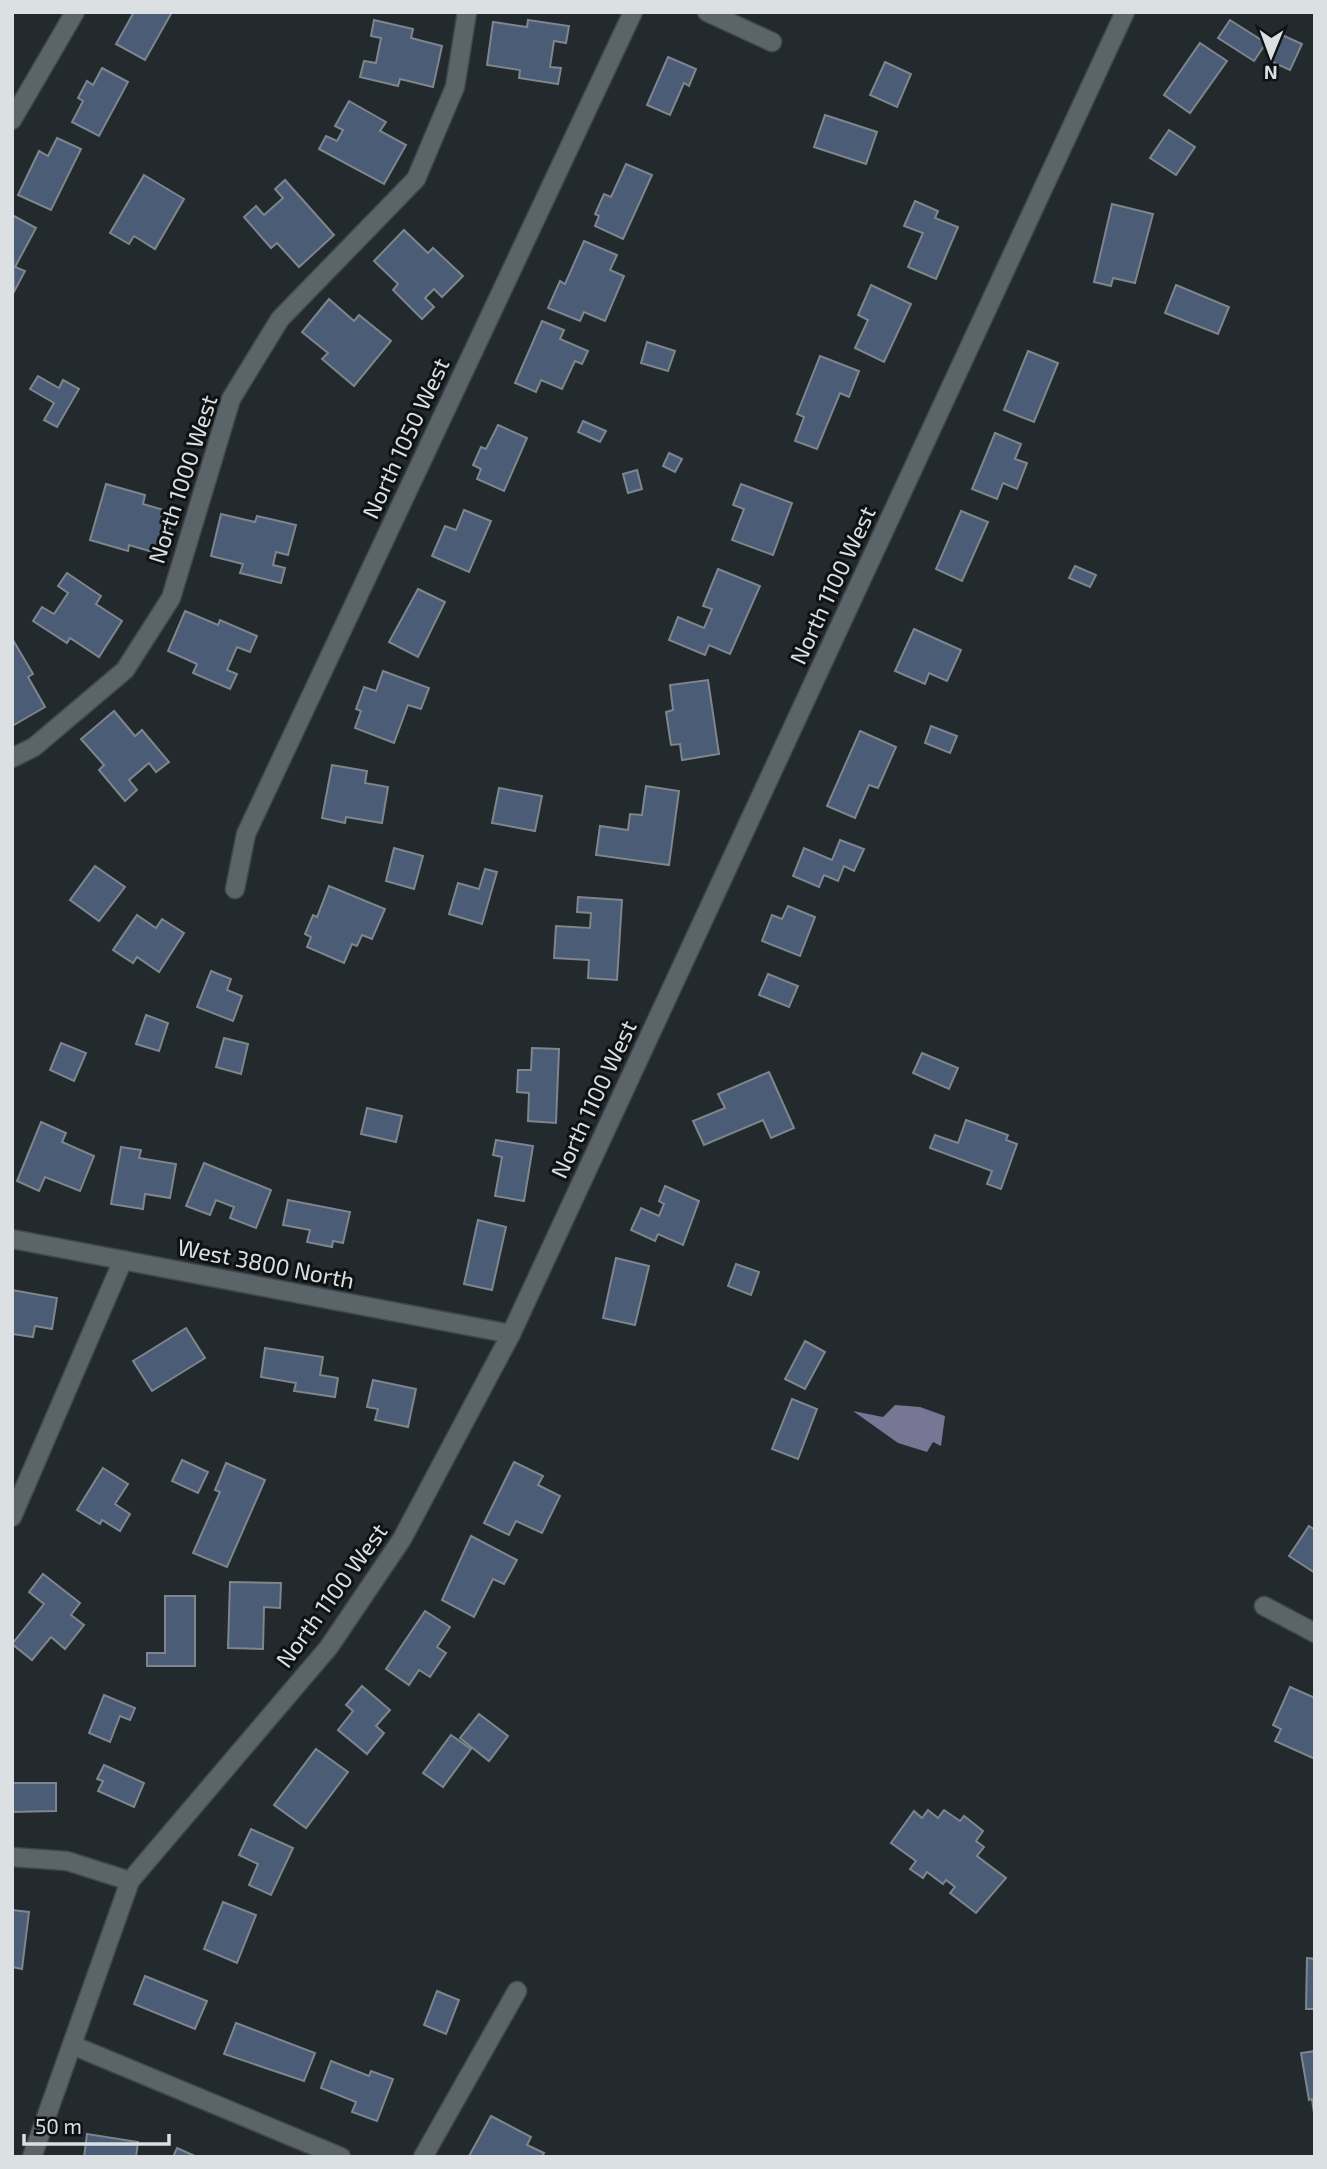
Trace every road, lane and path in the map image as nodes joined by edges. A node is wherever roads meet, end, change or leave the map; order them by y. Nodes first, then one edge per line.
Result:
1 (75, 12) edge
2 (467, 12) edge
3 (633, 12) edge
4 (707, 12) edge
5 (1125, 12) edge
6 (772, 42) dead end
7 (12, 120) edge
8 (12, 758) edge
9 (235, 889) dead end
10 (12, 1239) edge
11 (123, 1260) junction
12 (511, 1334) junction
13 (12, 1517) edge
14 (1265, 1606) dead end
15 (1315, 1633) edge
16 (12, 1857) edge
17 (130, 1881) junction
18 (517, 1991) dead end
19 (72, 2045) junction
20 (32, 2157) edge
21 (341, 2157) edge
22 (423, 2157) edge

1 - 7 street
2 - 8 street, North 1000 West
3 - 9 street, North 1050 West
4 - 6 street
5 - 12 street, North 1100 West
10 - 11 street, West 3800 North
11 - 12 street, West 3800 North
11 - 13 street
12 - 17 street, North 1100 West
14 - 15 street
16 - 17 street
17 - 19 street, North 1100 West
18 - 22 street
19 - 20 street, North 1100 West
19 - 21 street

